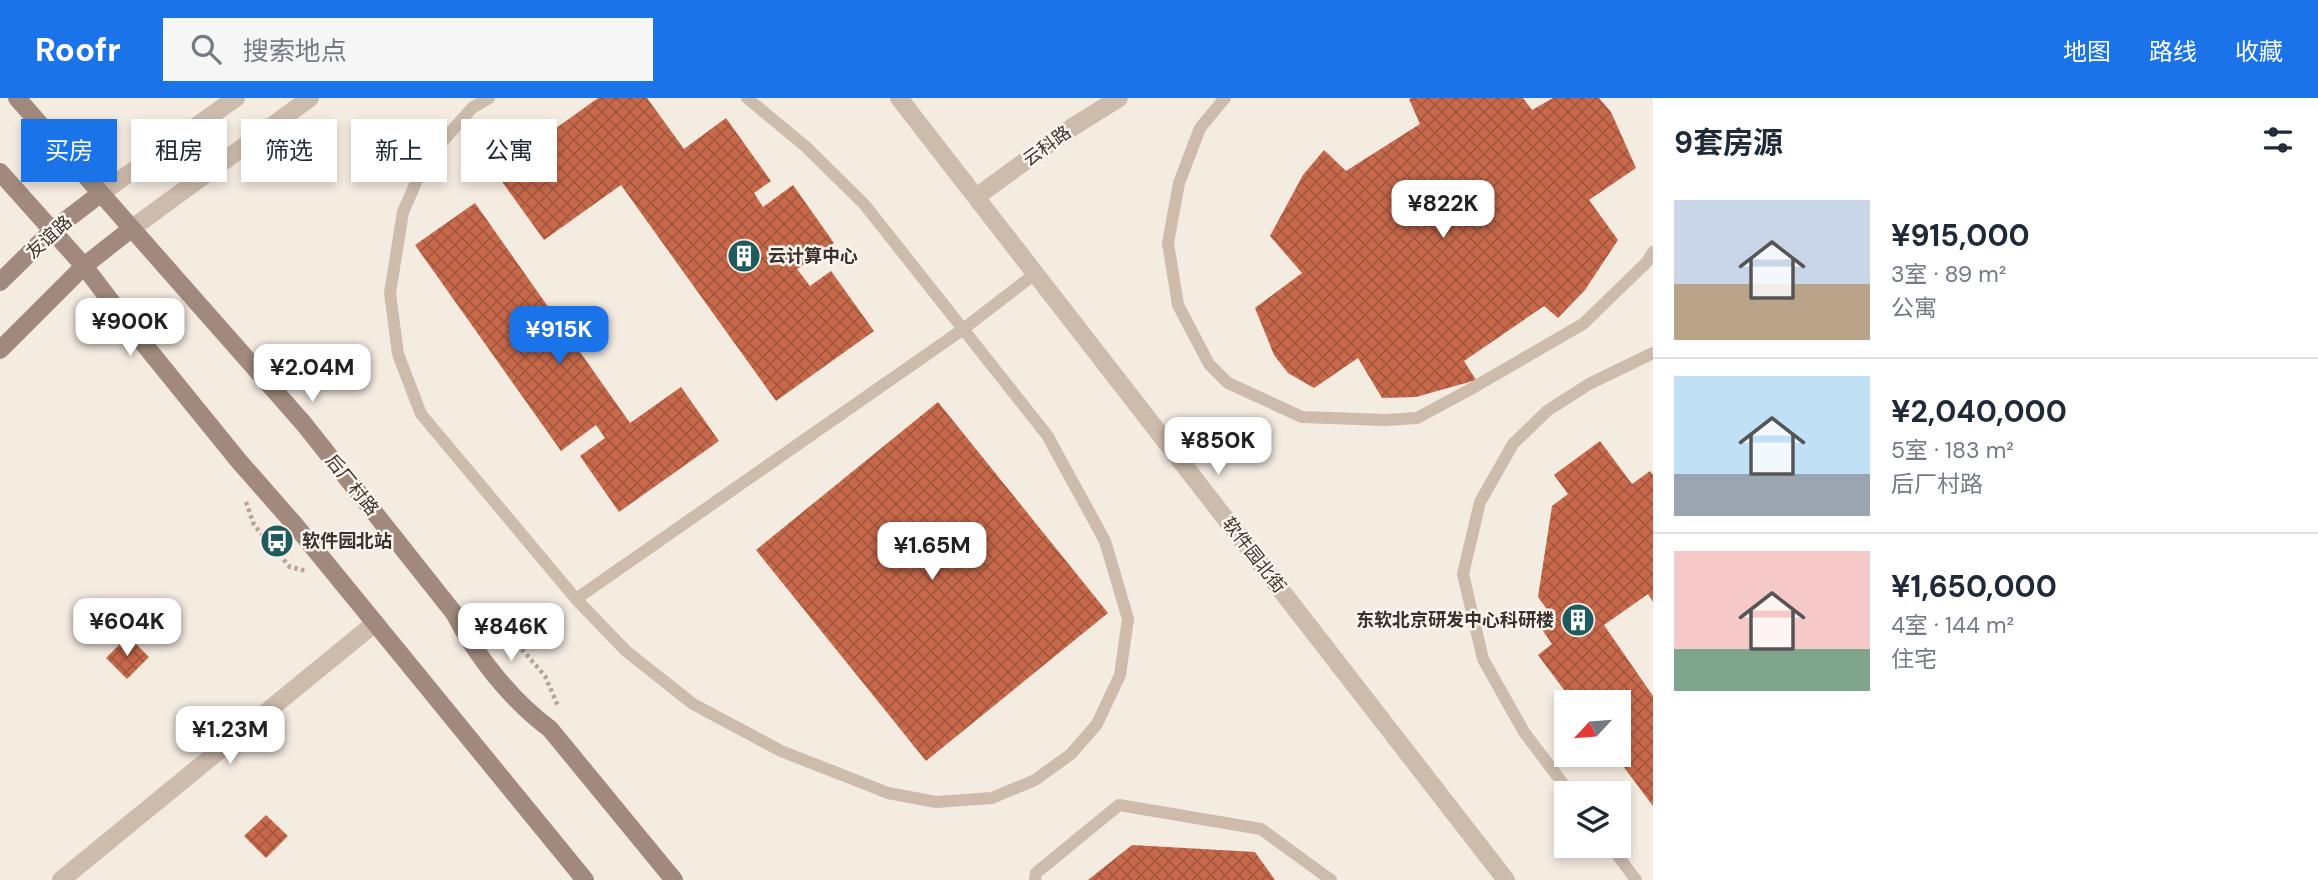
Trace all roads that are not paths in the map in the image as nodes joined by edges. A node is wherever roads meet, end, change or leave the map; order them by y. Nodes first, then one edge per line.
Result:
1 (17, 98) edge
2 (236, 98) edge
3 (310, 98) edge
4 (489, 98) edge
5 (747, 98) edge
6 (899, 98) edge
7 (1119, 98) edge
8 (1225, 98) edge
9 (0, 172) edge
10 (100, 194) junction
11 (976, 197) junction
12 (131, 229) junction
13 (53, 230) junction
14 (1653, 252) edge
15 (84, 266) junction
16 (1036, 274) junction
17 (0, 282) edge
18 (962, 330) junction
19 (0, 349) edge
20 (1653, 353) edge
21 (576, 599) junction
22 (375, 623) junction
23 (1561, 781) edge
24 (1619, 858) edge
25 (61, 880) edge
26 (585, 880) edge
27 (674, 880) edge
28 (1035, 880) edge
29 (1331, 880) edge
30 (1506, 880) edge
31 (1636, 880) edge

1 - 10 main road, 后厂村路
2 - 10 street
3 - 12 street
4 - 21 lane
5 - 18 lane
6 - 11 street, 软件园北街
7 - 11 street, 云科路
8 - 14 lane
9 - 13 main road
10 - 12 main road, 后厂村路
10 - 13 main road, 友谊路
11 - 16 street, 软件园北街
12 - 15 main road
12 - 27 main road, 后厂村路
13 - 15 main road
13 - 17 main road, 友谊路
15 - 19 main road
15 - 22 main road
16 - 18 lane
16 - 30 street, 软件园北街
18 - 21 lane
18 - 21 lane
20 - 23 lane
22 - 25 street
22 - 26 main road
24 - 31 lane
28 - 29 lane

